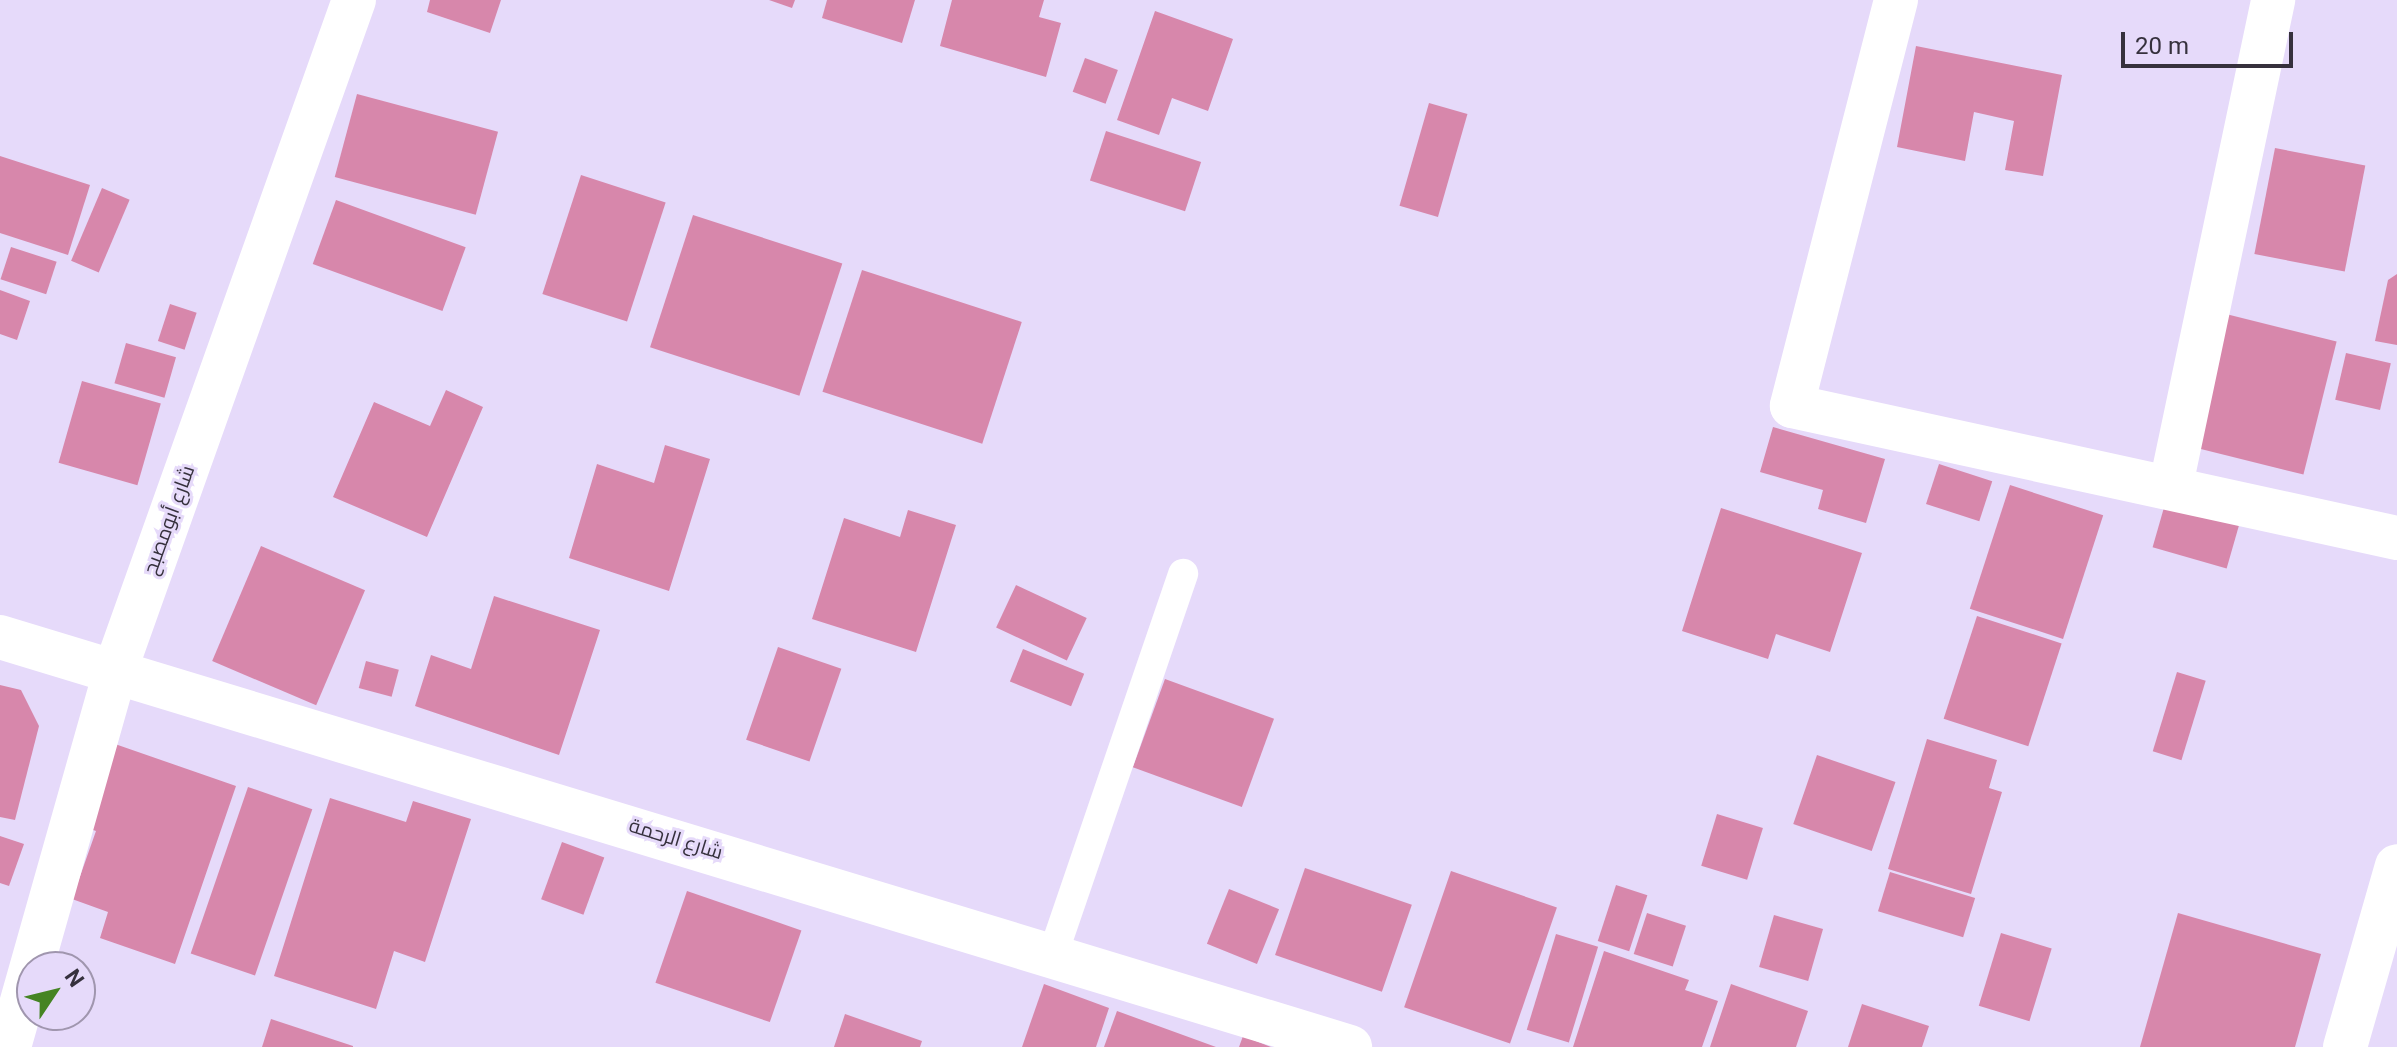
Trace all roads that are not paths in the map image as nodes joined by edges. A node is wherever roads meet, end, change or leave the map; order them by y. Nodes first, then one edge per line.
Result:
1 (354, 0) edge
2 (1896, 0) edge
3 (2273, 0) edge
4 (2171, 485) junction
5 (2397, 538) edge
6 (1183, 574) dead end
7 (0, 637) edge
8 (116, 668) junction
9 (2397, 866) edge
10 (1053, 954) junction
11 (9, 1047) edge
12 (1350, 1047) edge
13 (2345, 1047) edge

1 - 8 street, شارع أبومصبح
2 - 4 street
3 - 4 street
4 - 5 street
6 - 10 lane
7 - 8 street, شارع الرحمة
8 - 10 street, شارع الرحمة
8 - 11 street, شارع أبومصبح
9 - 13 street
10 - 12 street, شارع الرحمة

